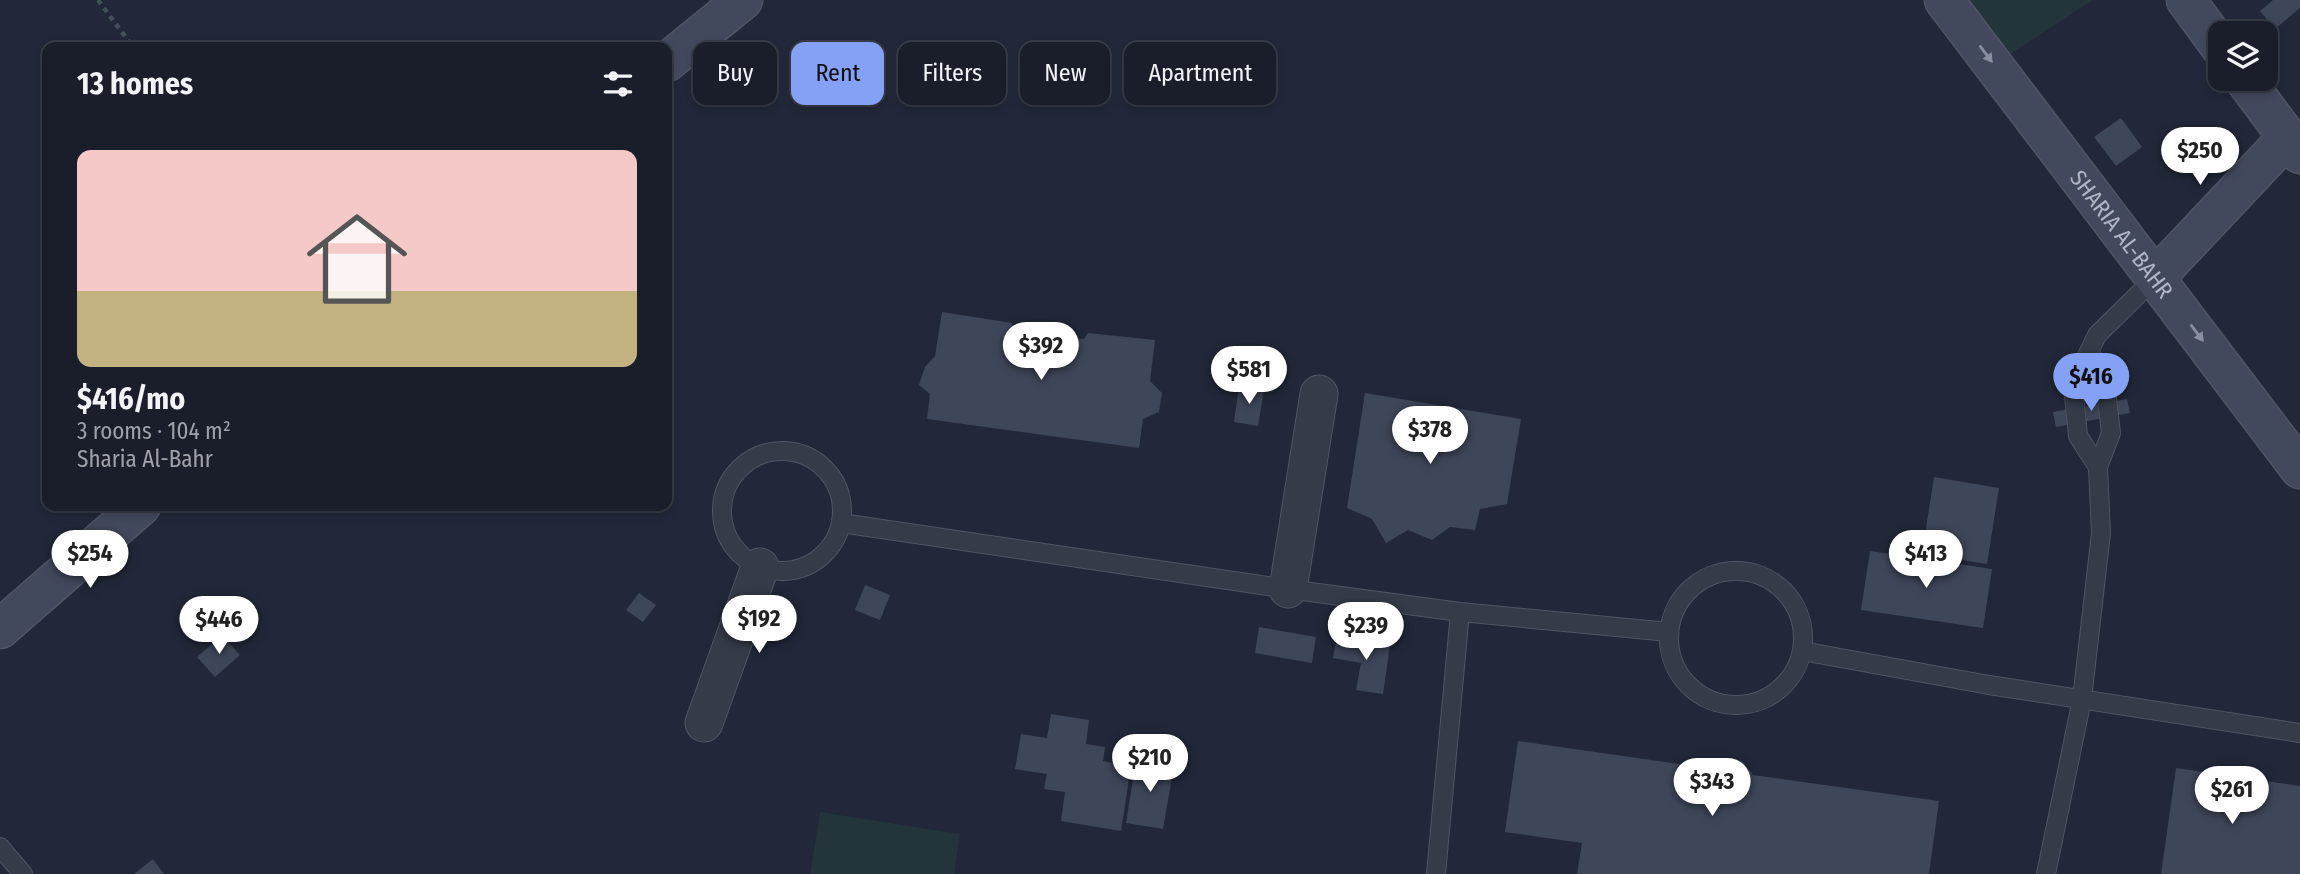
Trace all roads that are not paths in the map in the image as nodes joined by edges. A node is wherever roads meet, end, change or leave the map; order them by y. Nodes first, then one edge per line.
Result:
1 (743, 0) edge
2 (1944, 0) edge
3 (2186, 0) edge
4 (2208, 30) edge
5 (672, 58) edge
6 (2253, 91) edge
7 (2294, 146) edge
8 (2155, 278) junction
9 (2090, 352) junction
10 (1319, 394) dead end
11 (2098, 467) junction
12 (2300, 469) edge
13 (135, 511) edge
14 (841, 523) junction
15 (760, 567) junction
16 (1288, 589) junction
17 (1461, 612) junction
18 (0, 629) edge
19 (1669, 632) junction
20 (1802, 651) junction
21 (2082, 699) junction
22 (704, 723) dead end
23 (2300, 733) edge
24 (0, 847) edge
25 (23, 874) edge
26 (1436, 874) edge
27 (2046, 874) edge

1 - 5 main road
2 -> 8 main road, SHARIA AL-BAHR
3 - 4 main road
6 - 7 main road
7 - 8 main road
8 - 9 lane
8 -> 12 main road, SHARIA AL-BAHR
9 - 11 lane
9 - 11 lane
10 - 16 street
11 - 21 lane
13 - 18 main road
14 - 15 lane
14 - 15 lane
14 - 16 lane
15 - 22 street
16 - 17 lane
17 - 19 lane
17 - 26 lane
19 - 20 lane
19 - 20 lane
20 - 21 lane
21 - 23 lane
21 - 27 lane
24 - 25 lane

